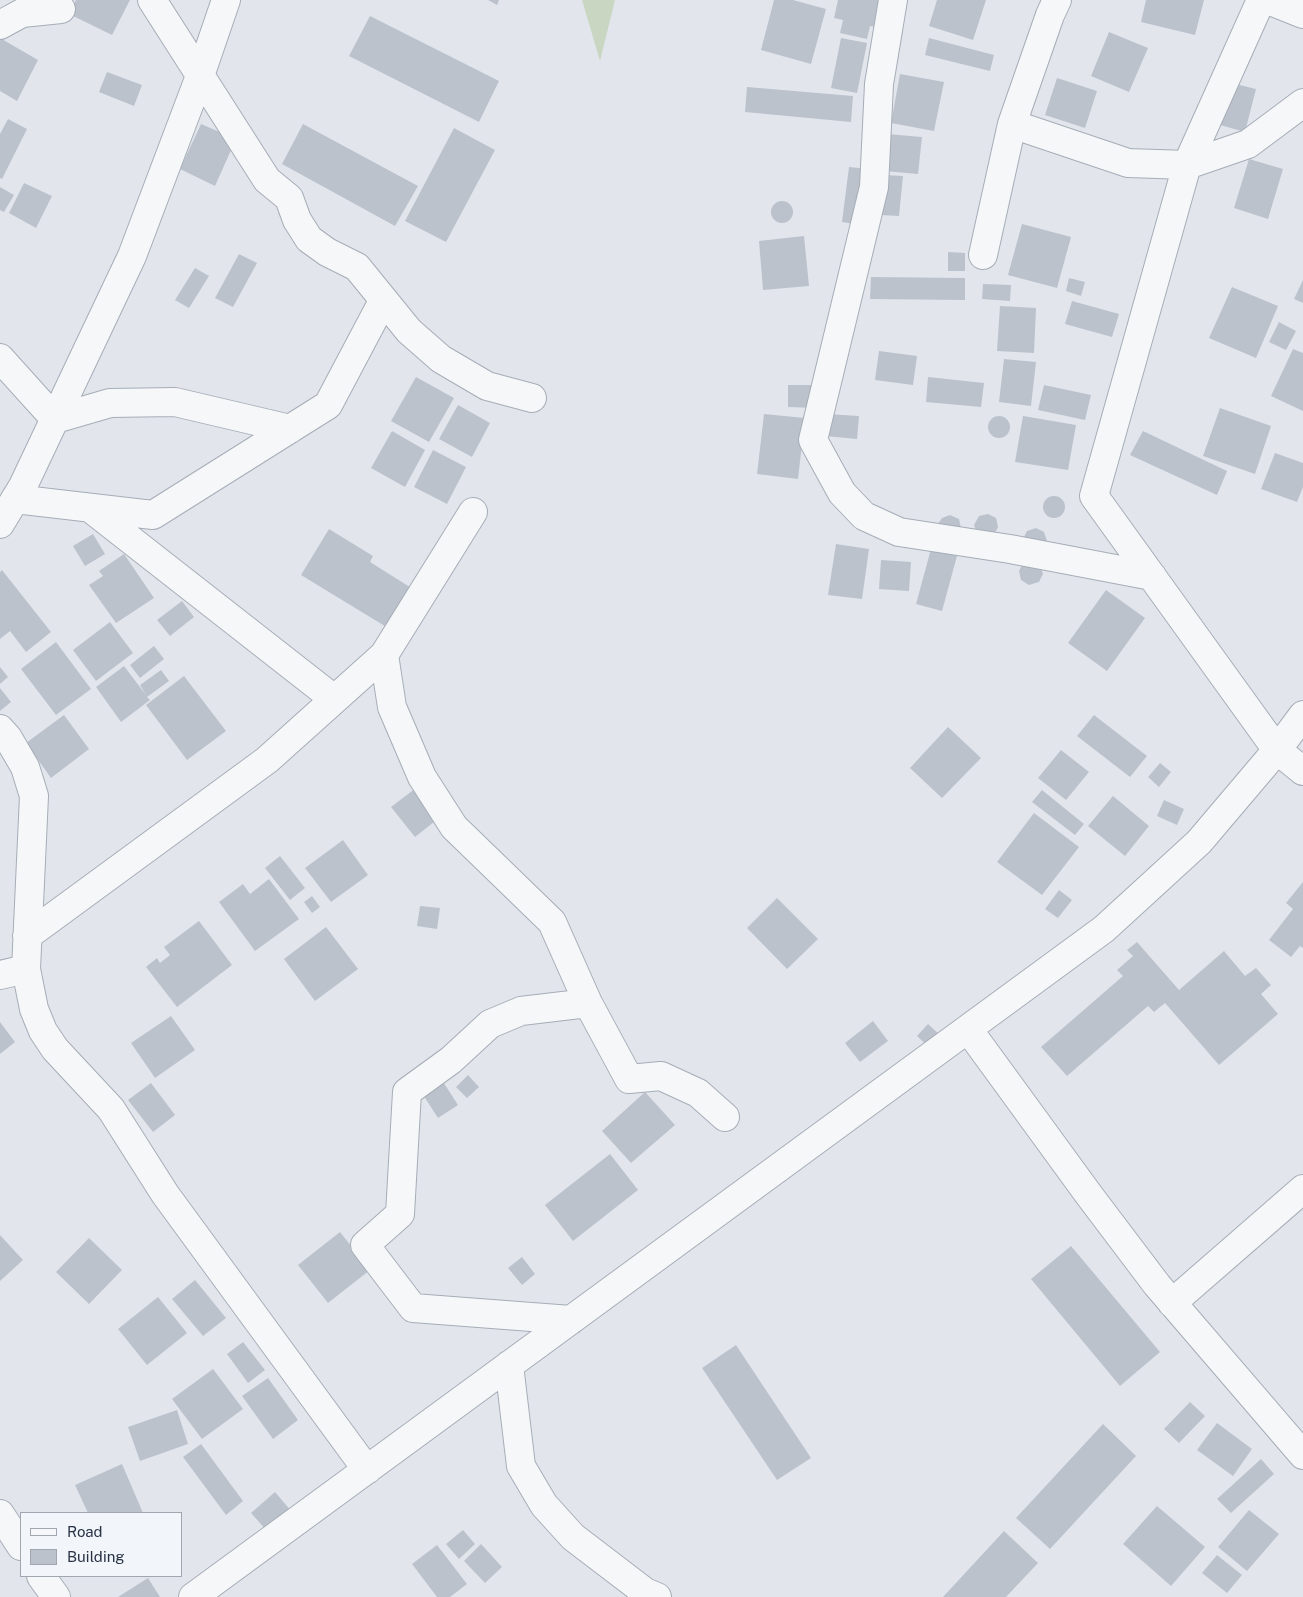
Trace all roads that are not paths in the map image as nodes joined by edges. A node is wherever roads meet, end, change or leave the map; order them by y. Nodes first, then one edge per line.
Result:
1 (152, 0) edge
2 (226, 0) edge
3 (893, 0) edge
4 (1057, 0) edge
5 (1261, 0) edge
6 (1268, 0) edge
7 (62, 9) dead end
8 (16, 13) edge
9 (1303, 14) edge
10 (200, 76) junction
11 (1303, 103) edge
12 (1012, 124) junction
13 (1187, 165) junction
14 (983, 255) dead end
15 (384, 300) junction
16 (0, 358) edge
17 (532, 398) dead end
18 (55, 419) junction
19 (290, 429) junction
20 (13, 495) edge
21 (90, 508) junction
22 (473, 512) dead end
23 (0, 524) edge
24 (1152, 576) junction
25 (384, 655) junction
26 (334, 699) junction
27 (1303, 716) edge
28 (0, 728) edge
29 (1277, 750) junction
30 (1303, 771) edge
31 (27, 936) junction
32 (26, 969) junction
33 (0, 975) edge
34 (588, 1003) junction
35 (968, 1029) junction
36 (725, 1117) dead end
37 (1303, 1189) edge
38 (1172, 1303) junction
39 (571, 1320) junction
40 (509, 1365) junction
41 (1303, 1455) edge
42 (367, 1470) junction
43 (0, 1514) edge
44 (20, 1544) edge
45 (42, 1577) edge
46 (56, 1597) edge
47 (193, 1597) edge
48 (657, 1597) edge

1 - 10 street
2 - 10 street
3 - 24 street
4 - 12 street
5 - 13 street
6 - 9 street
7 - 8 street
10 - 15 street
10 - 18 street
11 - 13 street
12 - 13 street
12 - 14 street
13 - 24 street
15 - 17 street
15 - 19 street
16 - 18 street
18 - 19 street
18 - 20 street
19 - 21 street
20 - 21 street
20 - 23 street
21 - 26 street
22 - 25 street
24 - 29 street
25 - 26 street
25 - 34 street
26 - 31 street
27 - 29 street
28 - 31 street
29 - 30 street
29 - 35 street
31 - 32 street
32 - 33 street
32 - 42 street
34 - 36 street
34 - 39 street
35 - 38 street
35 - 39 street
37 - 38 street
38 - 41 street
39 - 40 street
40 - 42 street
40 - 48 street
42 - 47 street
43 - 44 street
45 - 46 street

